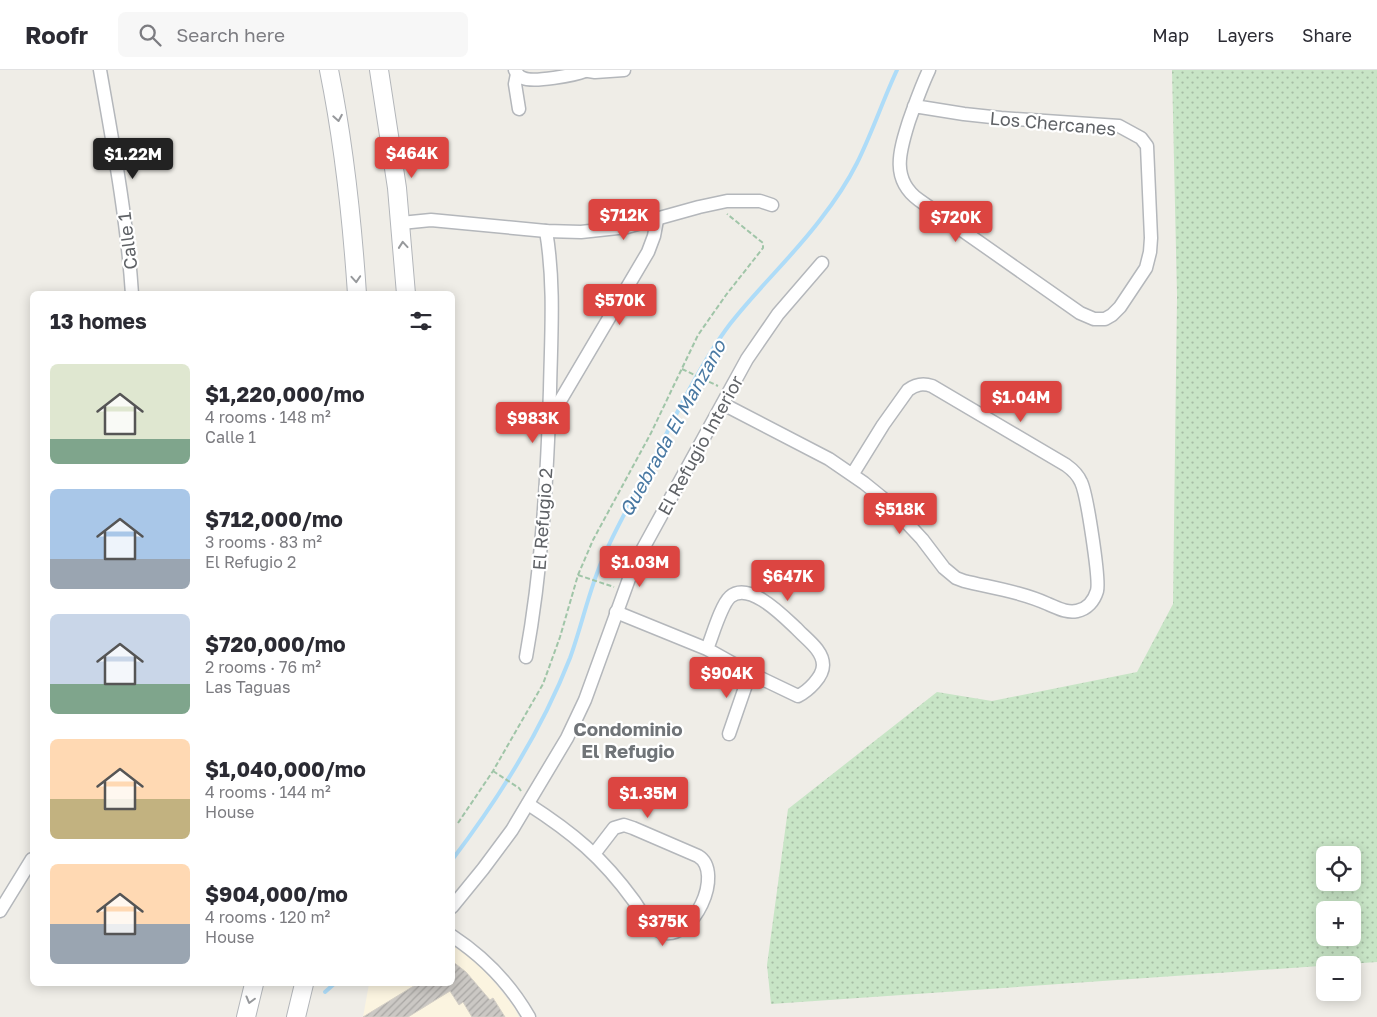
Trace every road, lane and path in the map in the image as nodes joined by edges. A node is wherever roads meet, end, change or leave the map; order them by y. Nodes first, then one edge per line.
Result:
1 (100, 70) edge
2 (329, 70) edge
3 (379, 70) edge
4 (584, 70) edge
5 (624, 70) edge
6 (929, 70) edge
7 (516, 72) edge
8 (914, 106) junction
9 (519, 110) dead end
10 (714, 204) junction
11 (772, 204) dead end
12 (657, 220) junction
13 (401, 223) junction
14 (546, 231) junction
15 (822, 263) dead end
16 (132, 291) edge
17 (357, 291) edge
18 (406, 291) edge
19 (682, 369) junction
20 (706, 380) dead end
21 (723, 404) junction
22 (549, 420) junction
23 (852, 474) junction
24 (578, 576) junction
25 (607, 585) dead end
26 (616, 612) junction
27 (707, 649) junction
28 (526, 657) dead end
29 (750, 673) junction
30 (729, 734) dead end
31 (493, 771) junction
32 (519, 788) dead end
33 (528, 804) junction
34 (458, 823) dead end
35 (594, 854) junction
36 (30, 862) edge
37 (455, 903) edge
38 (0, 911) edge
39 (455, 938) edge
40 (254, 986) edge
41 (304, 986) edge
42 (246, 1017) edge
43 (296, 1017) edge
44 (530, 1017) edge

1 - 16 street, Calle 1
2 -> 17 street
3 - 13 street
4 - 5 street
4 - 7 street
6 - 8 street
7 - 9 street
8 - 8 street, Los Chercanes
10 - 11 street
10 - 12 street
10 - 19 path
12 - 14 street
12 - 22 street
13 - 14 street
18 -> 13 street
14 - 22 street, El Refugio 2
15 - 21 street, El Refugio Interior
19 - 20 path
19 - 24 path
21 - 23 street
21 - 26 street, El Refugio Interior
22 - 28 street, El Refugio 2
23 - 23 street
24 - 25 path
24 - 31 path
26 - 27 street
26 - 33 street, El Refugio Interior
27 - 29 street
27 - 29 street
29 - 30 street
31 - 32 path
31 - 34 path
33 - 35 street
33 - 37 street, El Refugio Interior
35 - 35 street
36 - 38 street
39 - 44 street
40 -> 42 street
41 - 43 street

